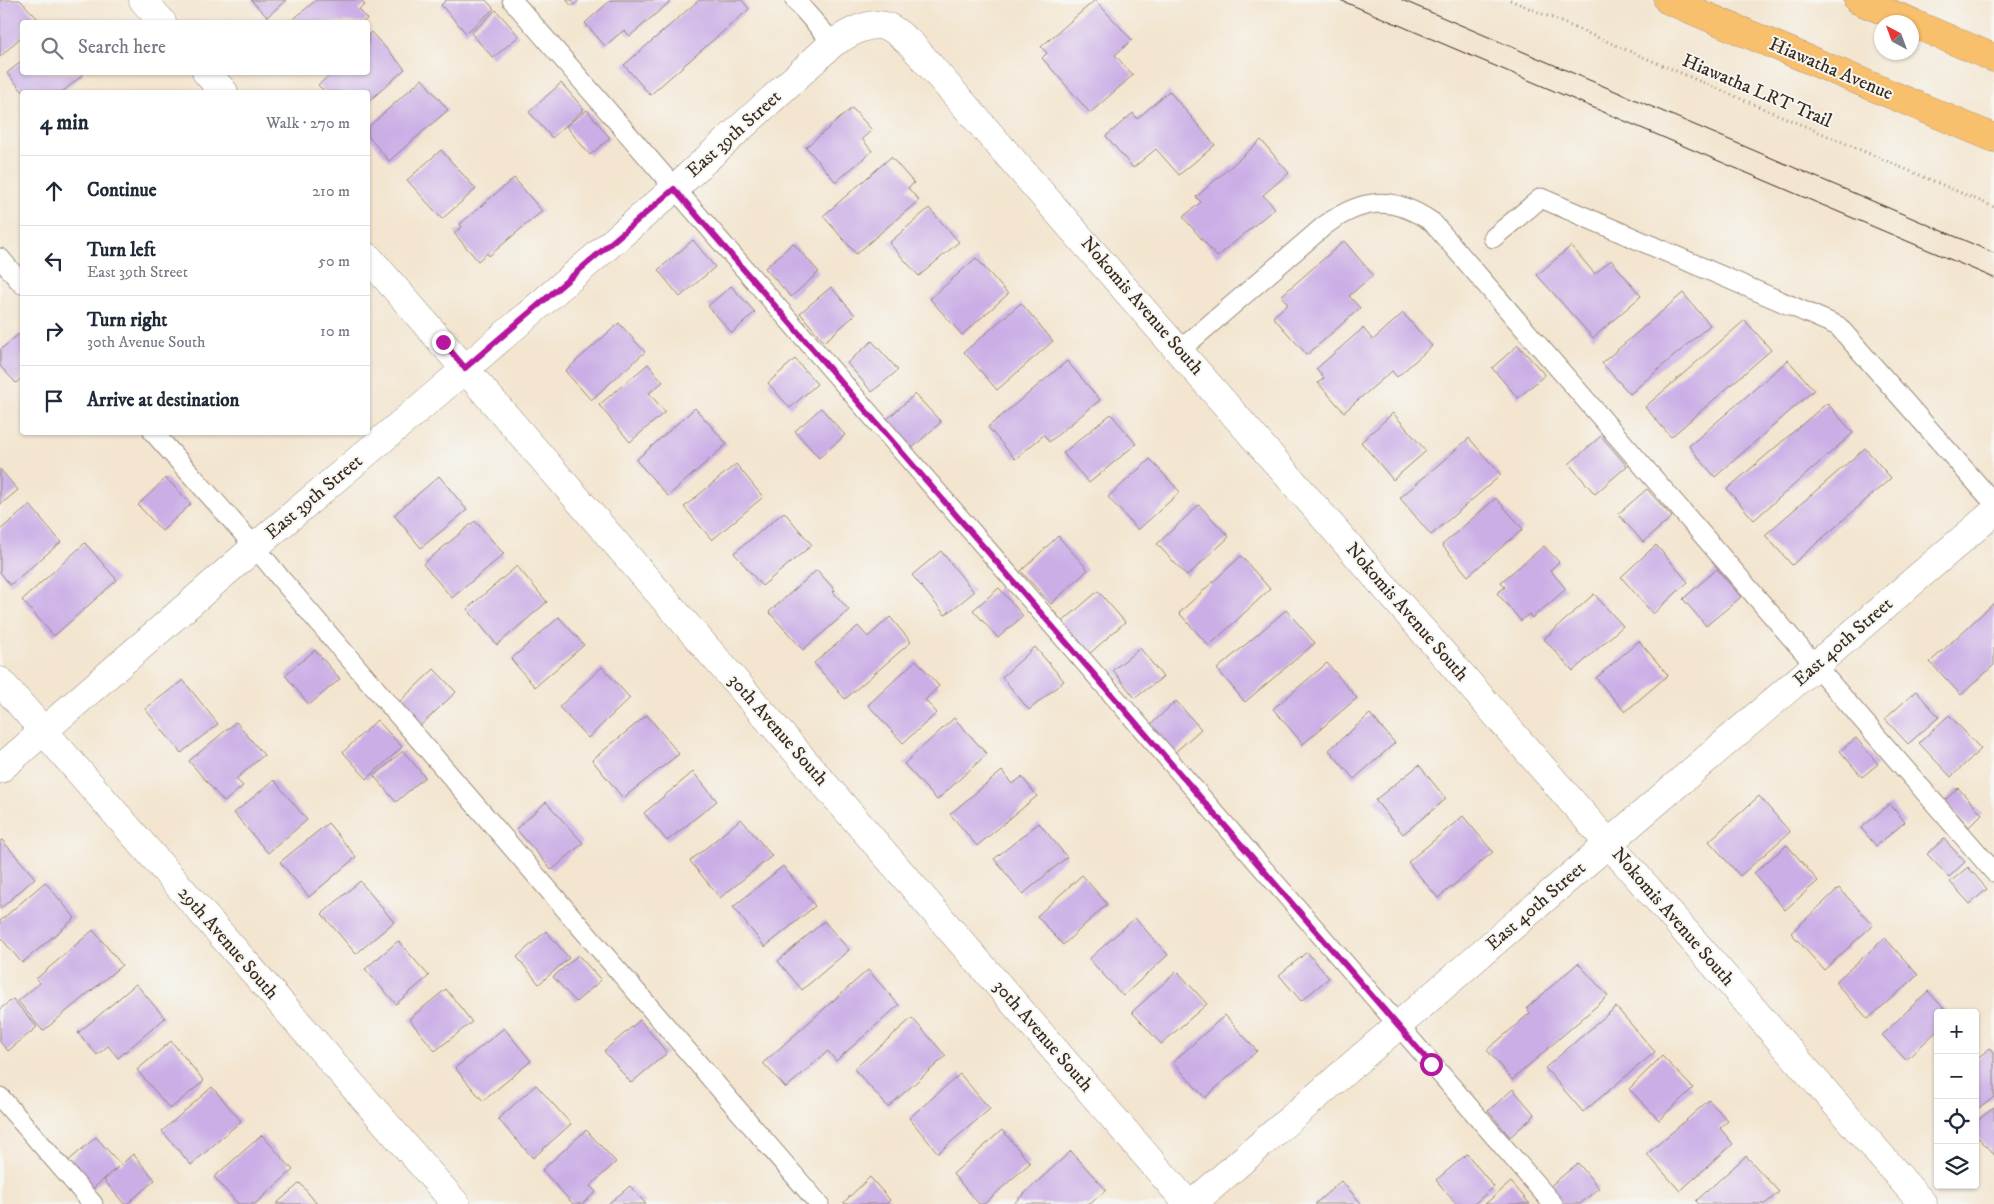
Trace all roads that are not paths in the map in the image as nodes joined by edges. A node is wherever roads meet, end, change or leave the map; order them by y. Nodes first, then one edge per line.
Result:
1 (143, 0) edge
2 (512, 0) edge
3 (795, 0) edge
4 (1668, 0) edge
5 (1858, 0) edge
6 (1893, 15) edge
7 (160, 20) edge
8 (886, 26) joint
9 (1919, 26) edge
10 (833, 43) junction
11 (1994, 58) edge
12 (209, 75) edge
13 (222, 90) edge
14 (1994, 138) edge
15 (674, 189) junction
16 (1493, 238) dead end
17 (0, 258) edge
18 (370, 258) edge
19 (20, 282) edge
20 (1180, 350) junction
21 (465, 368) junction
22 (156, 435) edge
23 (1994, 503) edge
24 (1994, 512) edge
25 (256, 546) junction
26 (1815, 666) junction
27 (0, 681) edge
28 (44, 731) junction
29 (0, 770) edge
30 (1608, 843) junction
31 (1994, 872) edge
32 (1398, 1027) junction
33 (0, 1096) edge
34 (93, 1204) edge
35 (456, 1204) edge
36 (819, 1204) edge
37 (1188, 1204) edge
38 (1192, 1204) edge
39 (1553, 1204) edge
40 (1923, 1204) edge

1 - 7 street
2 - 15 lane
3 - 10 lane
4 - 14 highway, Hiawatha Avenue
5 - 6 highway
8 - 10 street, East 39th Street
8 - 20 street, Nokomis Avenue South
9 - 11 highway
10 - 15 street, East 39th Street
12 - 13 street
15 - 21 street, East 39th Street
15 - 32 lane
16 - 23 lane
17 - 19 lane
18 - 21 street, 30th Avenue South
20 - 26 lane
20 - 30 street, Nokomis Avenue South
21 - 25 street, East 39th Street
21 - 37 street, 30th Avenue South
22 - 25 lane
24 - 26 street, East 40th Street
25 - 28 street, East 39th Street
25 - 36 lane
26 - 30 street, East 40th Street
26 - 31 lane
27 - 28 street, 29th Avenue South
28 - 29 street, East 39th Street
28 - 35 street, 29th Avenue South
30 - 32 street, East 40th Street
30 - 40 street, Nokomis Avenue South
32 - 38 street, East 40th Street
32 - 39 lane
33 - 34 lane

